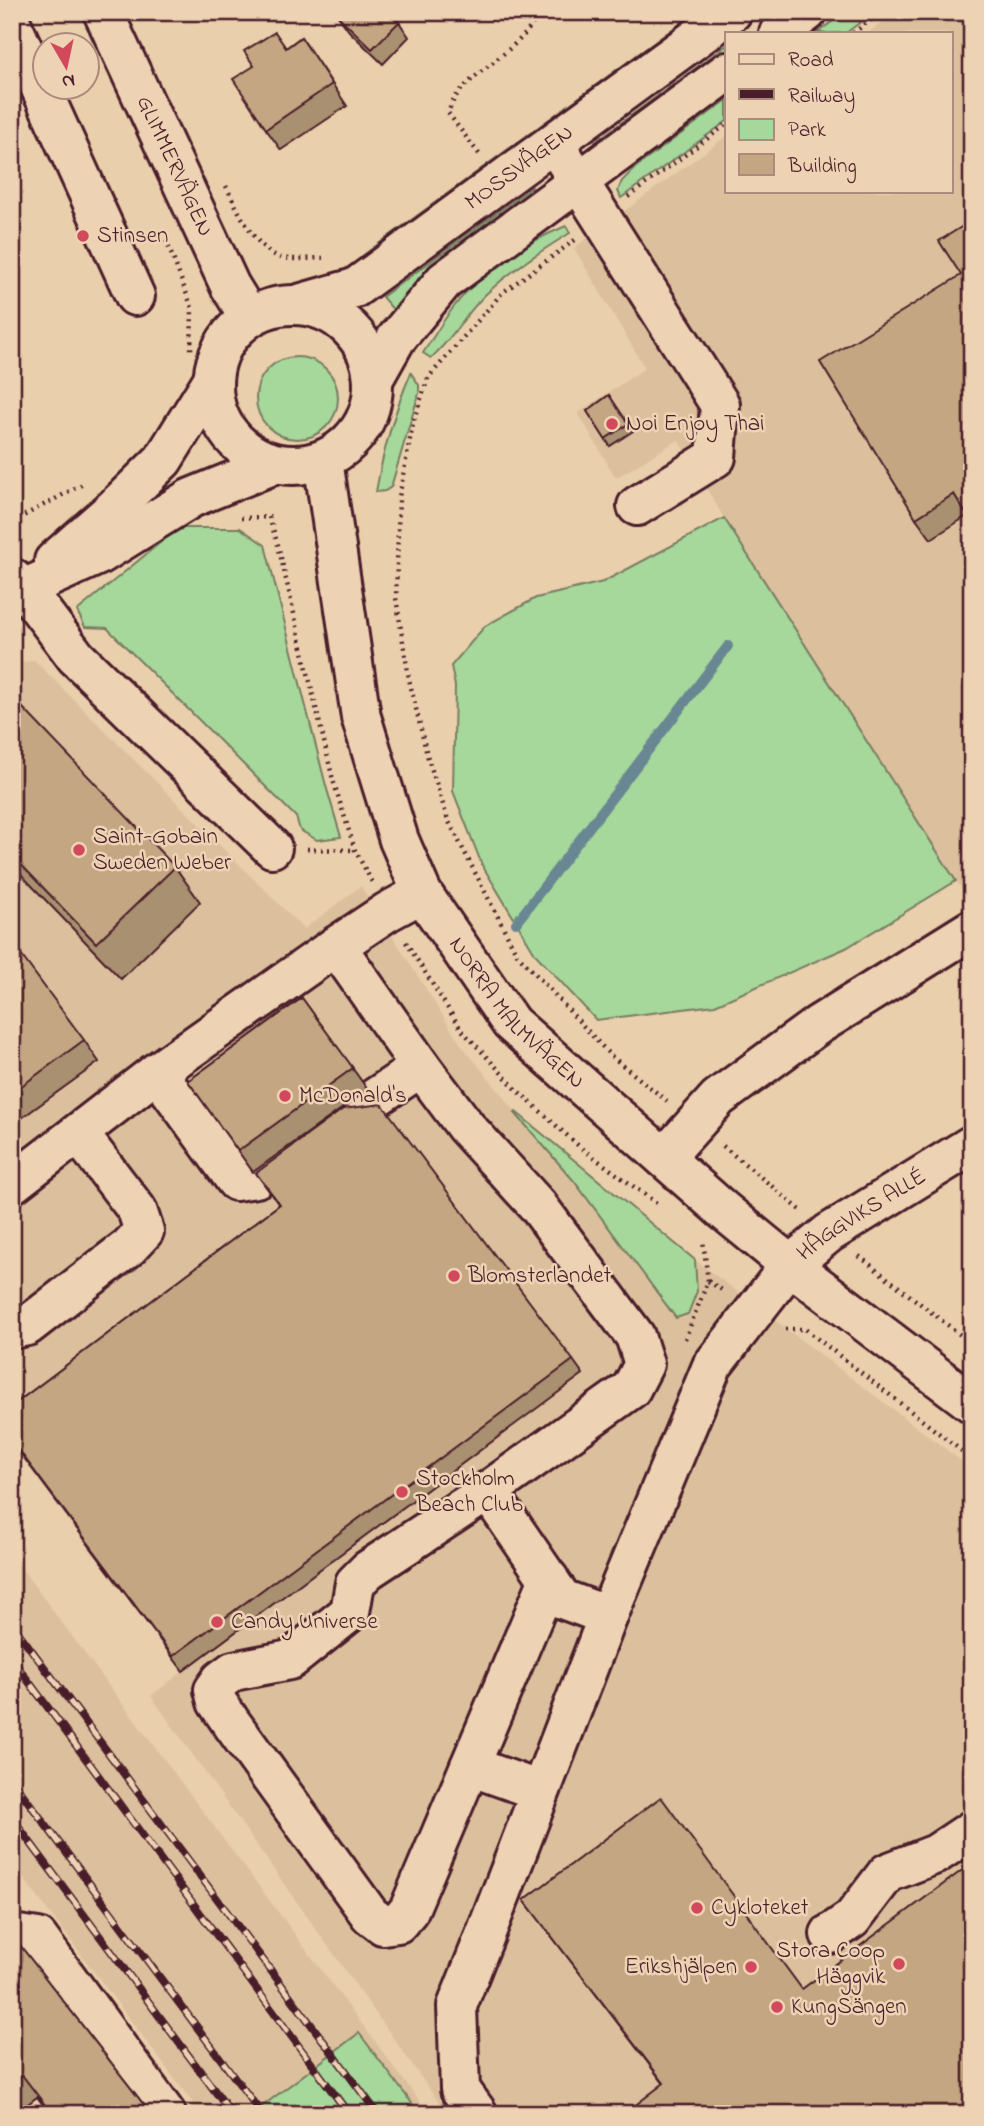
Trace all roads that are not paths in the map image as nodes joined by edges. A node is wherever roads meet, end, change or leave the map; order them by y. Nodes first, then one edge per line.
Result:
1 (103, 12) edge
2 (732, 12) edge
3 (807, 12) edge
4 (12, 25) edge
5 (780, 32) edge
6 (725, 73) edge
7 (554, 144) junction
8 (578, 181) junction
9 (135, 296) dead end
10 (299, 304) junction
11 (249, 317) junction
12 (201, 371) junction
13 (374, 378) junction
14 (323, 460) junction
15 (275, 464) junction
16 (637, 506) dead end
17 (16, 587) edge
18 (272, 848) road end
19 (422, 893) junction
20 (972, 929) edge
21 (337, 946) junction
22 (421, 1068) junction
23 (157, 1072) junction
24 (79, 1134) junction
25 (972, 1145) edge
26 (664, 1158) junction
27 (12, 1184) edge
28 (790, 1265) junction
29 (12, 1329) edge
30 (972, 1403) edge
31 (488, 1491) junction
32 (550, 1579) junction
33 (608, 1616) junction
34 (470, 1766) junction
35 (541, 1791) junction
36 (972, 1830) edge
37 (12, 1934) edge
38 (830, 1934) dead end
39 (166, 2114) edge
40 (478, 2114) edge

1 - 11 street, GLIMMERVÄGEN
2 - 7 street, MOSSVÄGEN
3 - 5 street
4 - 9 street
6 - 8 street, MOSSVÄGEN
7 - 8 street
7 - 10 street, MOSSVÄGEN
8 - 13 street, MOSSVÄGEN
8 - 16 street
10 - 11 street, MOSSVÄGEN
10 - 13 street, MOSSVÄGEN
11 - 12 street, MOSSVÄGEN
12 - 15 street, MOSSVÄGEN
12 - 17 street, MOSSVÄGEN
13 - 14 street, MOSSVÄGEN
14 - 15 street, MOSSVÄGEN
14 - 19 street, NORRA MALMVÄGEN
15 - 17 street, MOSSVÄGEN
17 - 18 street
19 - 21 street
19 - 26 street, NORRA MALMVÄGEN
20 - 26 street
21 - 22 street
21 - 23 street
22 - 23 street
22 - 31 street
23 - 24 street
24 - 27 street
24 - 29 street
25 - 28 street, HÄGGVIKS ALLÉ
26 - 28 street, NORRA MALMVÄGEN
28 - 30 street, NORRA MALMVÄGEN
28 - 33 street, HÄGGVIKS ALLÉ
31 - 32 street
31 - 34 street
32 - 33 street
32 - 34 street
33 - 35 street, HÄGGVIKS ALLÉ
34 - 35 street
35 - 40 street, HÄGGVIKS ALLÉ
36 - 38 street
37 - 39 street

